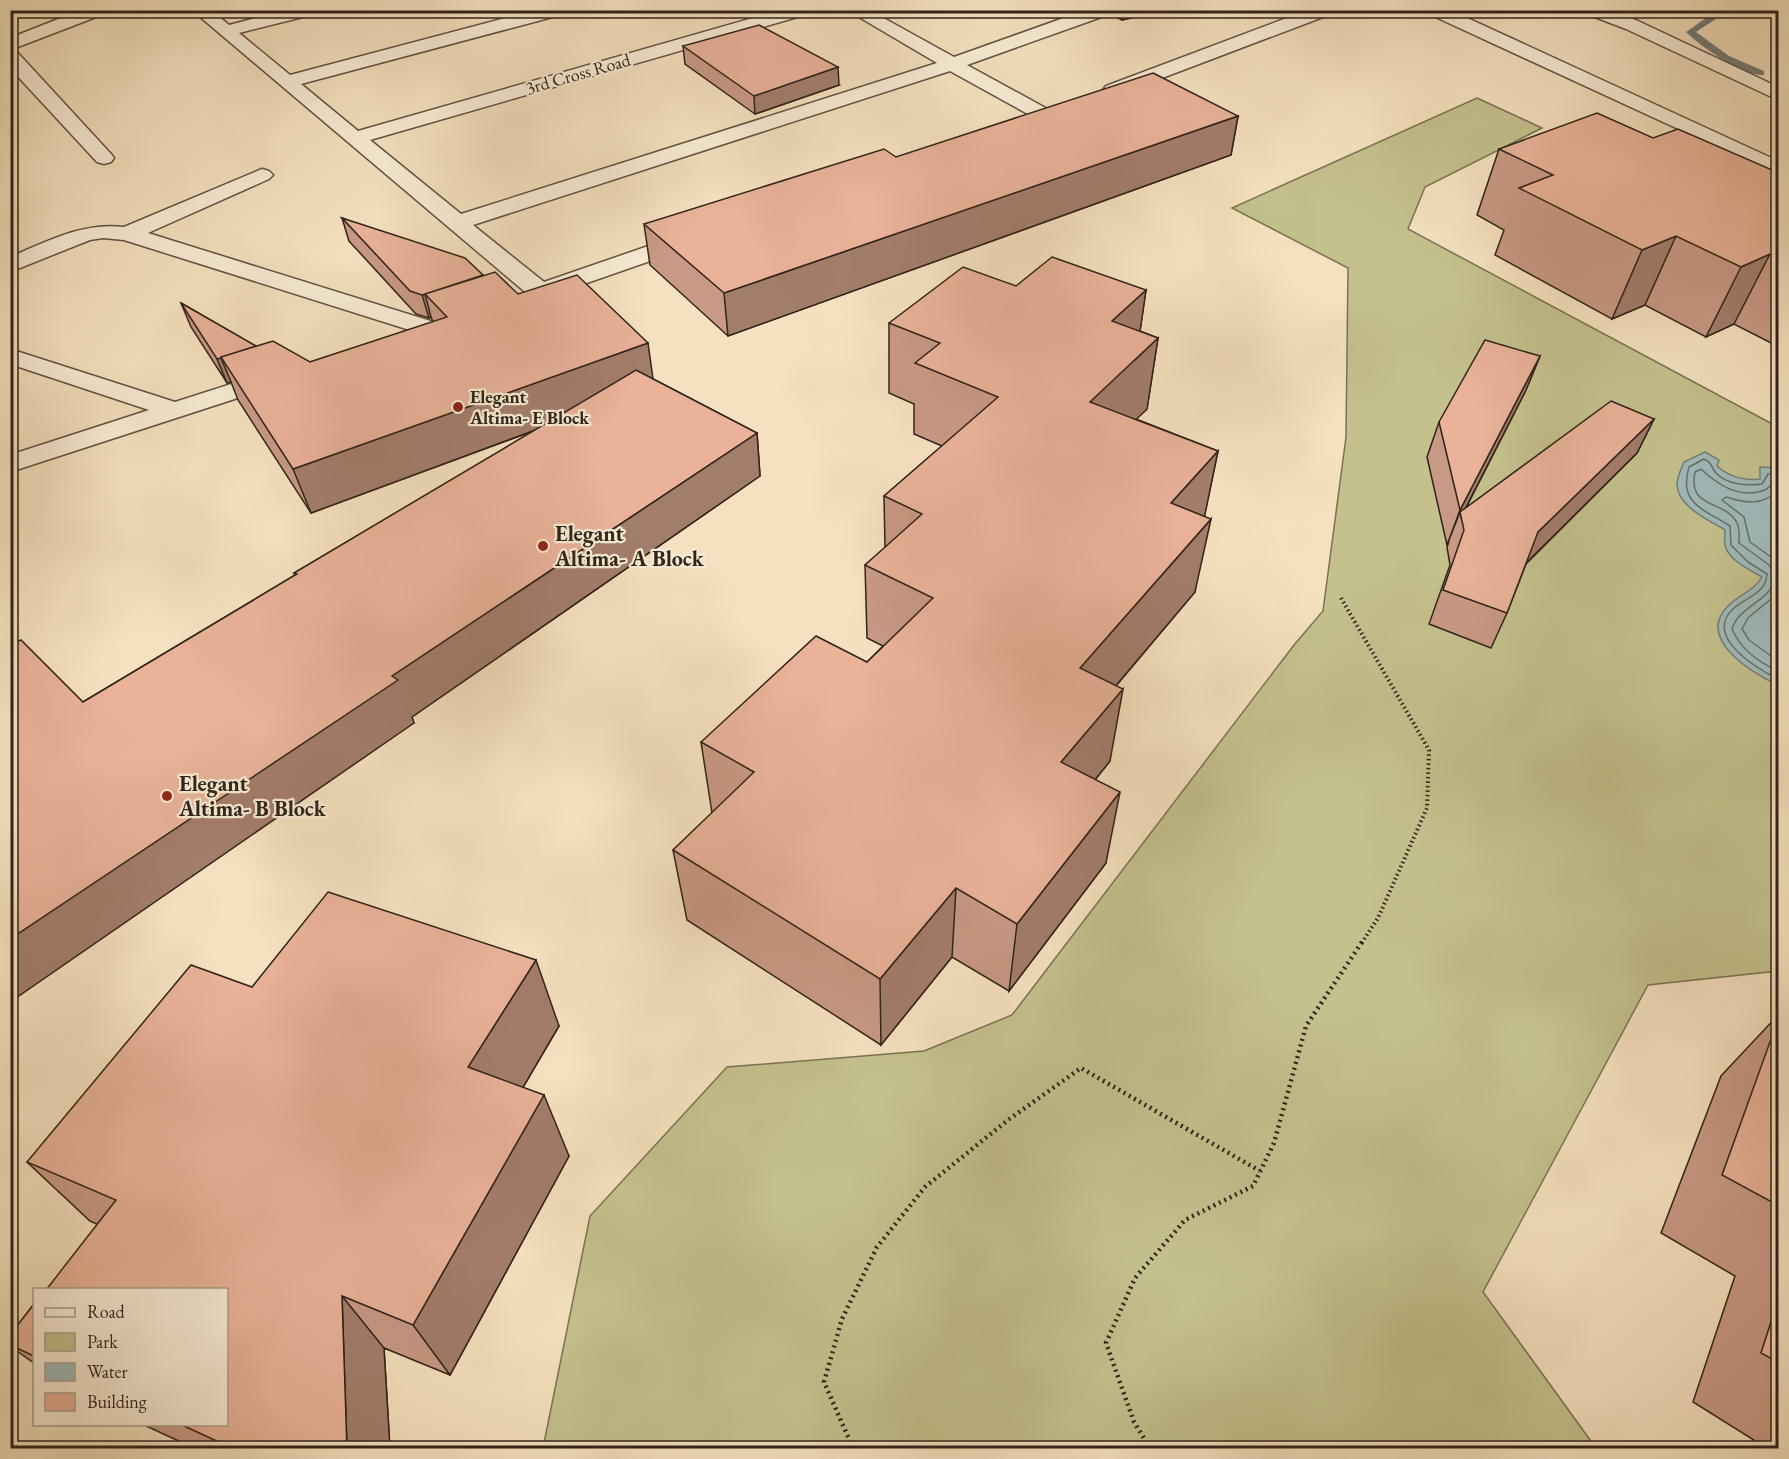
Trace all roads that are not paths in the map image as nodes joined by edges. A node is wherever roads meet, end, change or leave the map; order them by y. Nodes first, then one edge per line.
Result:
1 (98, 10) edge
2 (200, 10) edge
3 (309, 10) edge
4 (558, 10) edge
5 (802, 10) edge
6 (855, 10) edge
7 (1104, 10) edge
8 (1325, 10) edge
9 (1435, 10) edge
10 (1593, 10) edge
11 (225, 31) junction
12 (10, 45) edge
13 (10, 56) edge
14 (952, 64) junction
15 (1779, 77) edge
16 (286, 82) junction
17 (1756, 84) junction
18 (1779, 94) edge
19 (1089, 98) edge
20 (1066, 107) edge
21 (1044, 115) junction
22 (1022, 123) edge
23 (354, 138) junction
24 (104, 158) dead end
25 (1779, 169) edge
26 (262, 175) dead end
27 (456, 223) junction
28 (712, 231) edge
29 (127, 234) junction
30 (10, 265) edge
31 (541, 292) junction
32 (518, 299) edge
33 (450, 321) edge
34 (428, 328) junction
35 (394, 339) edge
36 (10, 356) edge
37 (293, 372) edge
38 (174, 410) junction
39 (10, 464) edge

1 - 12 street
2 - 11 street
3 - 11 street
4 - 16 street
5 - 23 street, 3rd Cross Road
6 - 14 street
7 - 14 street
8 - 19 street
9 - 25 street
10 - 17 street
11 - 16 street
13 - 24 street
14 - 21 street
14 - 27 street
15 - 17 street
16 - 23 street
17 - 18 street
20 - 21 street
21 - 22 street
23 - 27 street
26 - 29 street
27 - 31 street
28 - 31 street
29 - 30 street
29 - 34 street
31 - 32 street
33 - 34 street
34 - 35 street
36 - 38 street
37 - 38 street
38 - 39 street

